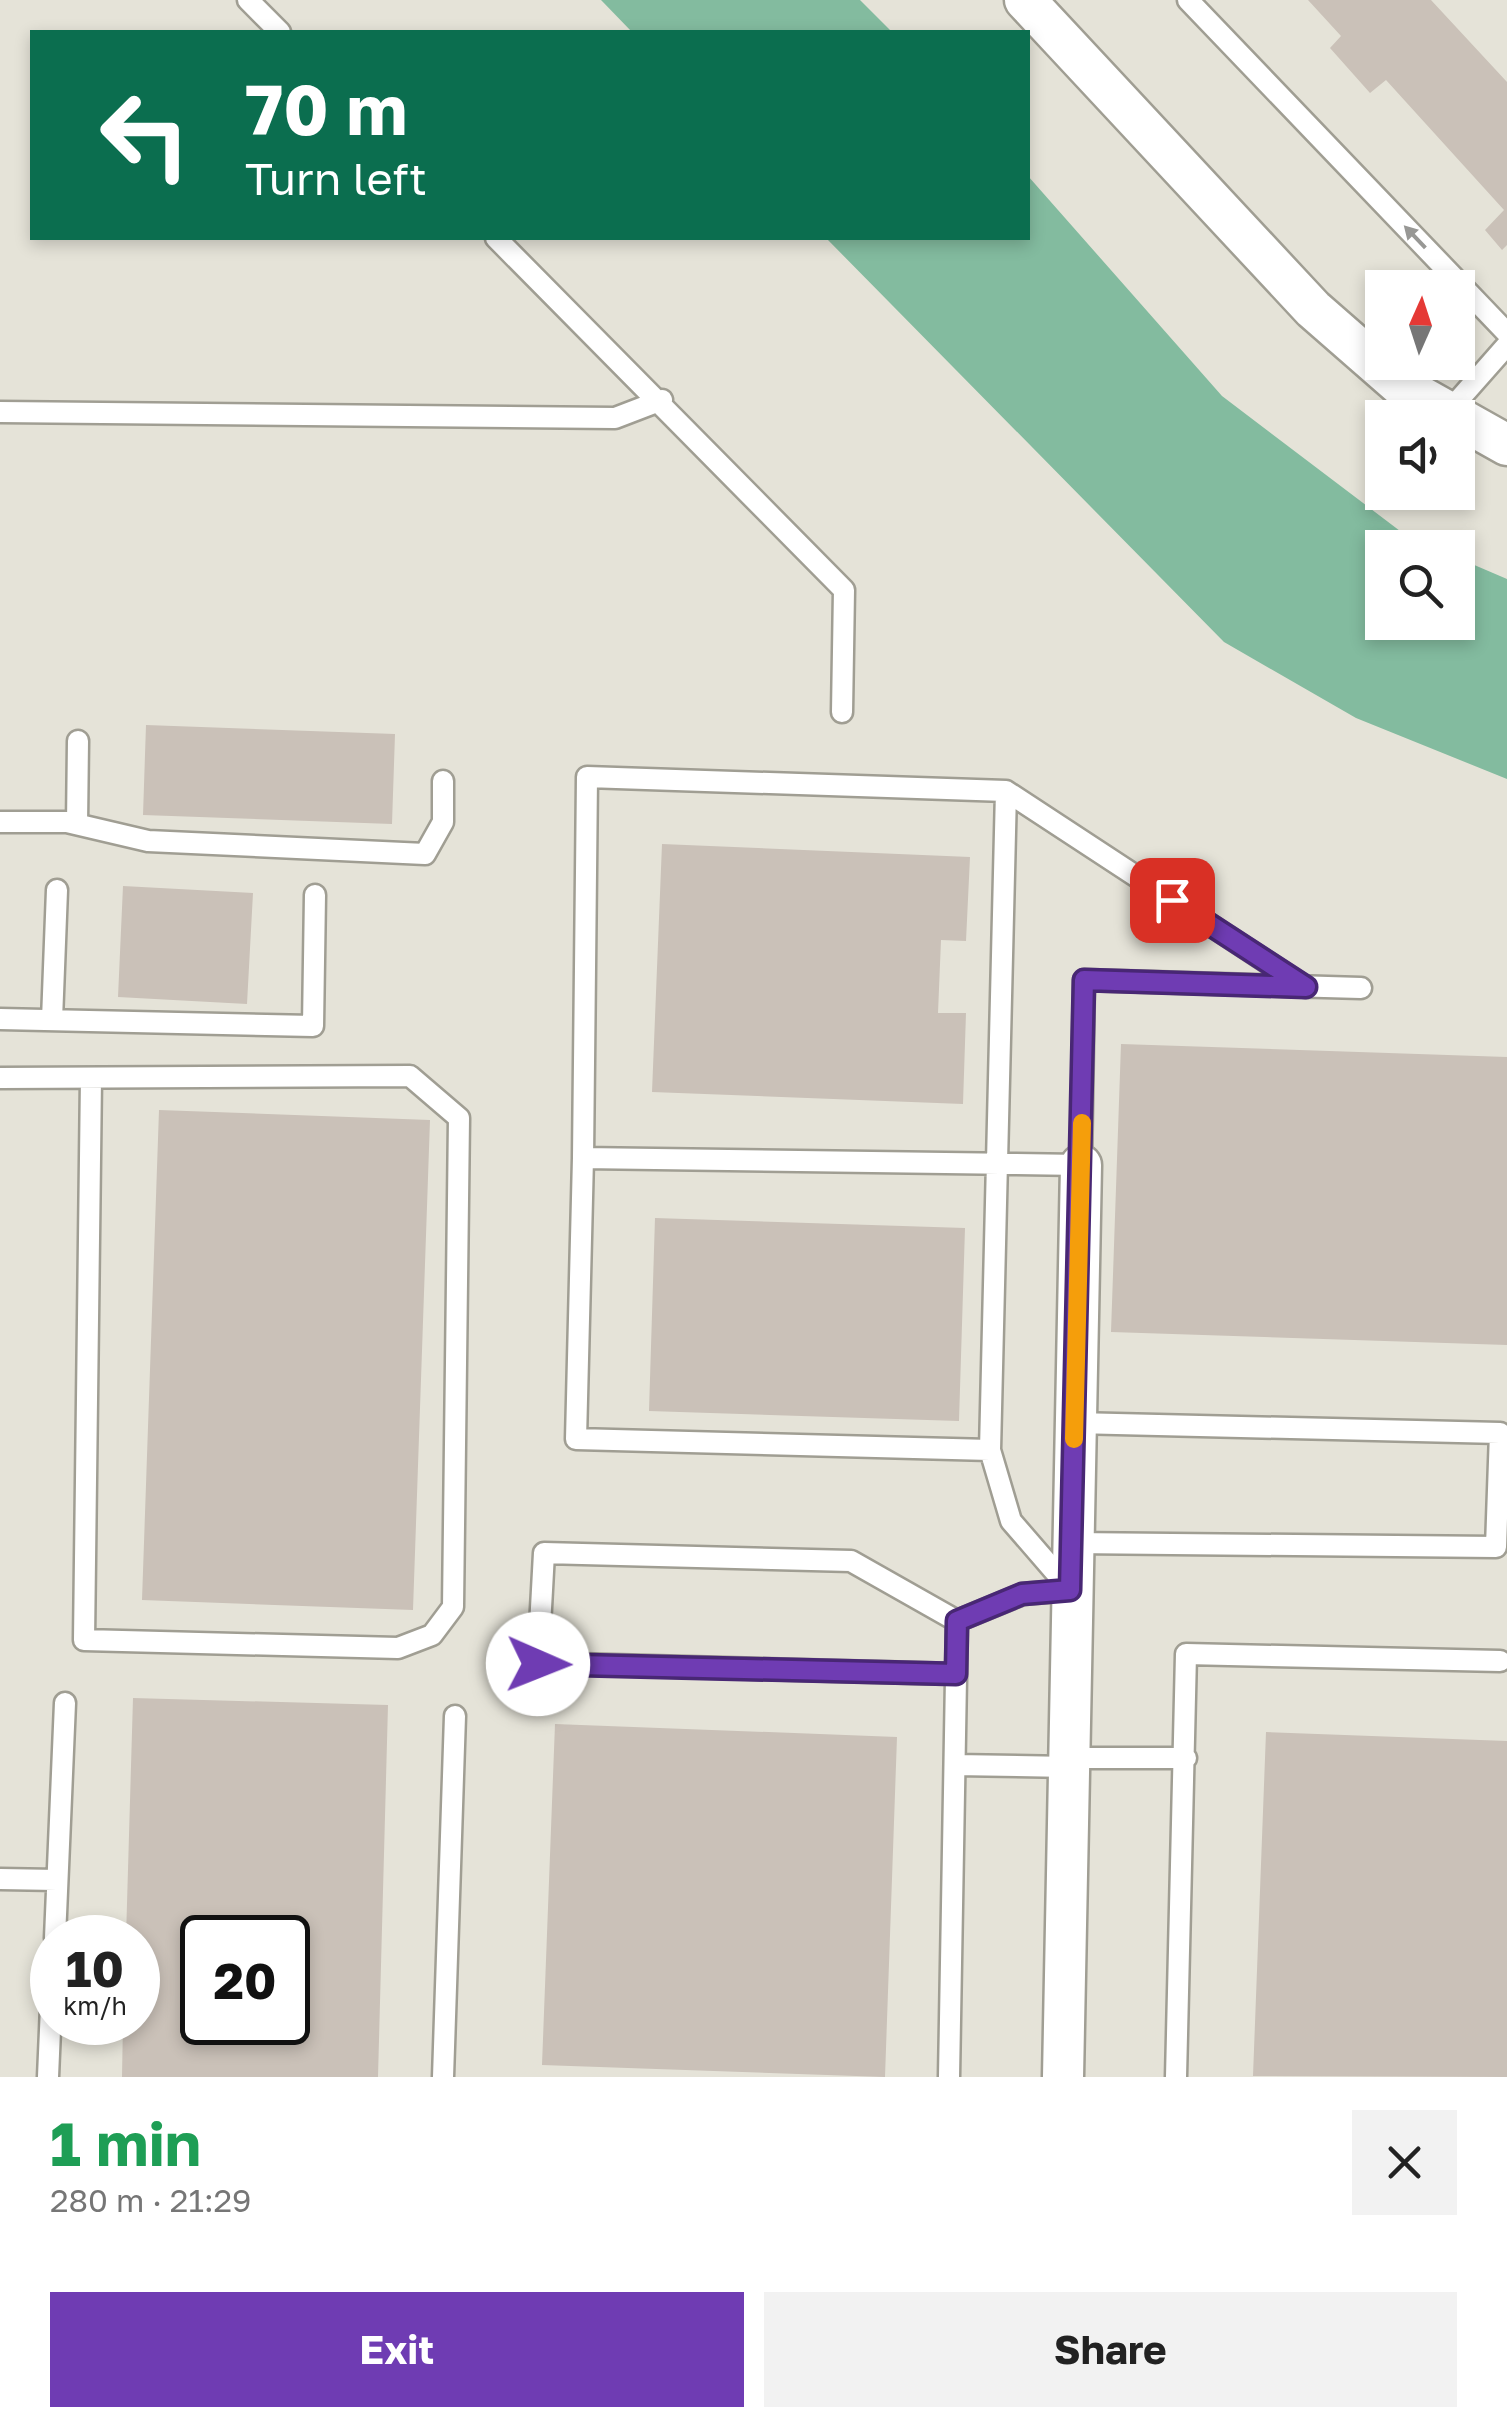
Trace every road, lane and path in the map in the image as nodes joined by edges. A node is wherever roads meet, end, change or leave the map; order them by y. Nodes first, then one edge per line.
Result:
1 (248, 0) edge
2 (1025, 0) edge
3 (1188, 0) edge
4 (278, 30) edge
5 (498, 240) edge
6 (1507, 333) edge
7 (1507, 344) edge
8 (662, 400) junction
9 (1426, 400) edge
10 (1458, 400) edge
11 (0, 412) edge
12 (1475, 427) edge
13 (1507, 445) edge
14 (842, 712) dead end
15 (78, 742) dead end
16 (443, 781) dead end
17 (1006, 791) junction
18 (0, 822) edge
19 (77, 824) junction
20 (58, 890) dead end
21 (315, 895) dead end
22 (1306, 987) junction
23 (1362, 988) dead end
24 (0, 1020) edge
25 (52, 1020) junction
26 (0, 1078) edge
27 (91, 1078) junction
28 (582, 1158) junction
29 (995, 1163) junction
30 (1081, 1164) junction
31 (1075, 1423) junction
32 (990, 1450) junction
33 (1072, 1542) junction
34 (1070, 1590) junction
35 (957, 1621) junction
36 (1500, 1661) dead end
37 (956, 1674) junction
38 (65, 1703) dead end
39 (455, 1716) dead end
40 (1186, 1758) junction
41 (1070, 1762) junction
42 (954, 1765) junction
43 (0, 1879) edge
44 (57, 1880) junction
45 (55, 1915) edge
46 (49, 2045) edge
47 (48, 2077) edge
48 (443, 2077) edge
49 (949, 2077) edge
50 (1063, 2077) edge
51 (1176, 2077) edge

1 - 4 lane
2 - 9 street
6 -> 3 lane
5 - 8 lane
7 - 10 lane
8 - 11 lane
8 - 14 lane
12 - 13 street
15 - 19 lane
16 - 19 lane
17 - 22 lane
17 - 28 lane
17 - 29 lane
18 - 19 lane
20 - 25 lane
21 - 25 lane
22 - 23 lane
22 - 30 lane
24 - 25 lane
26 - 27 lane
27 - 27 lane
28 - 29 lane
28 - 32 lane
29 - 30 lane
29 - 32 lane
30 - 31 street
31 - 33 street
31 - 33 lane
32 - 34 lane
33 - 34 street
34 - 35 lane
34 - 41 street
35 - 37 lane
35 - 37 lane
36 - 40 lane
37 - 42 lane
38 - 44 lane
39 - 48 lane
40 - 41 lane
40 - 51 lane
41 - 42 lane
41 - 50 street
42 - 49 lane
43 - 44 lane
44 - 45 lane
46 - 47 lane

